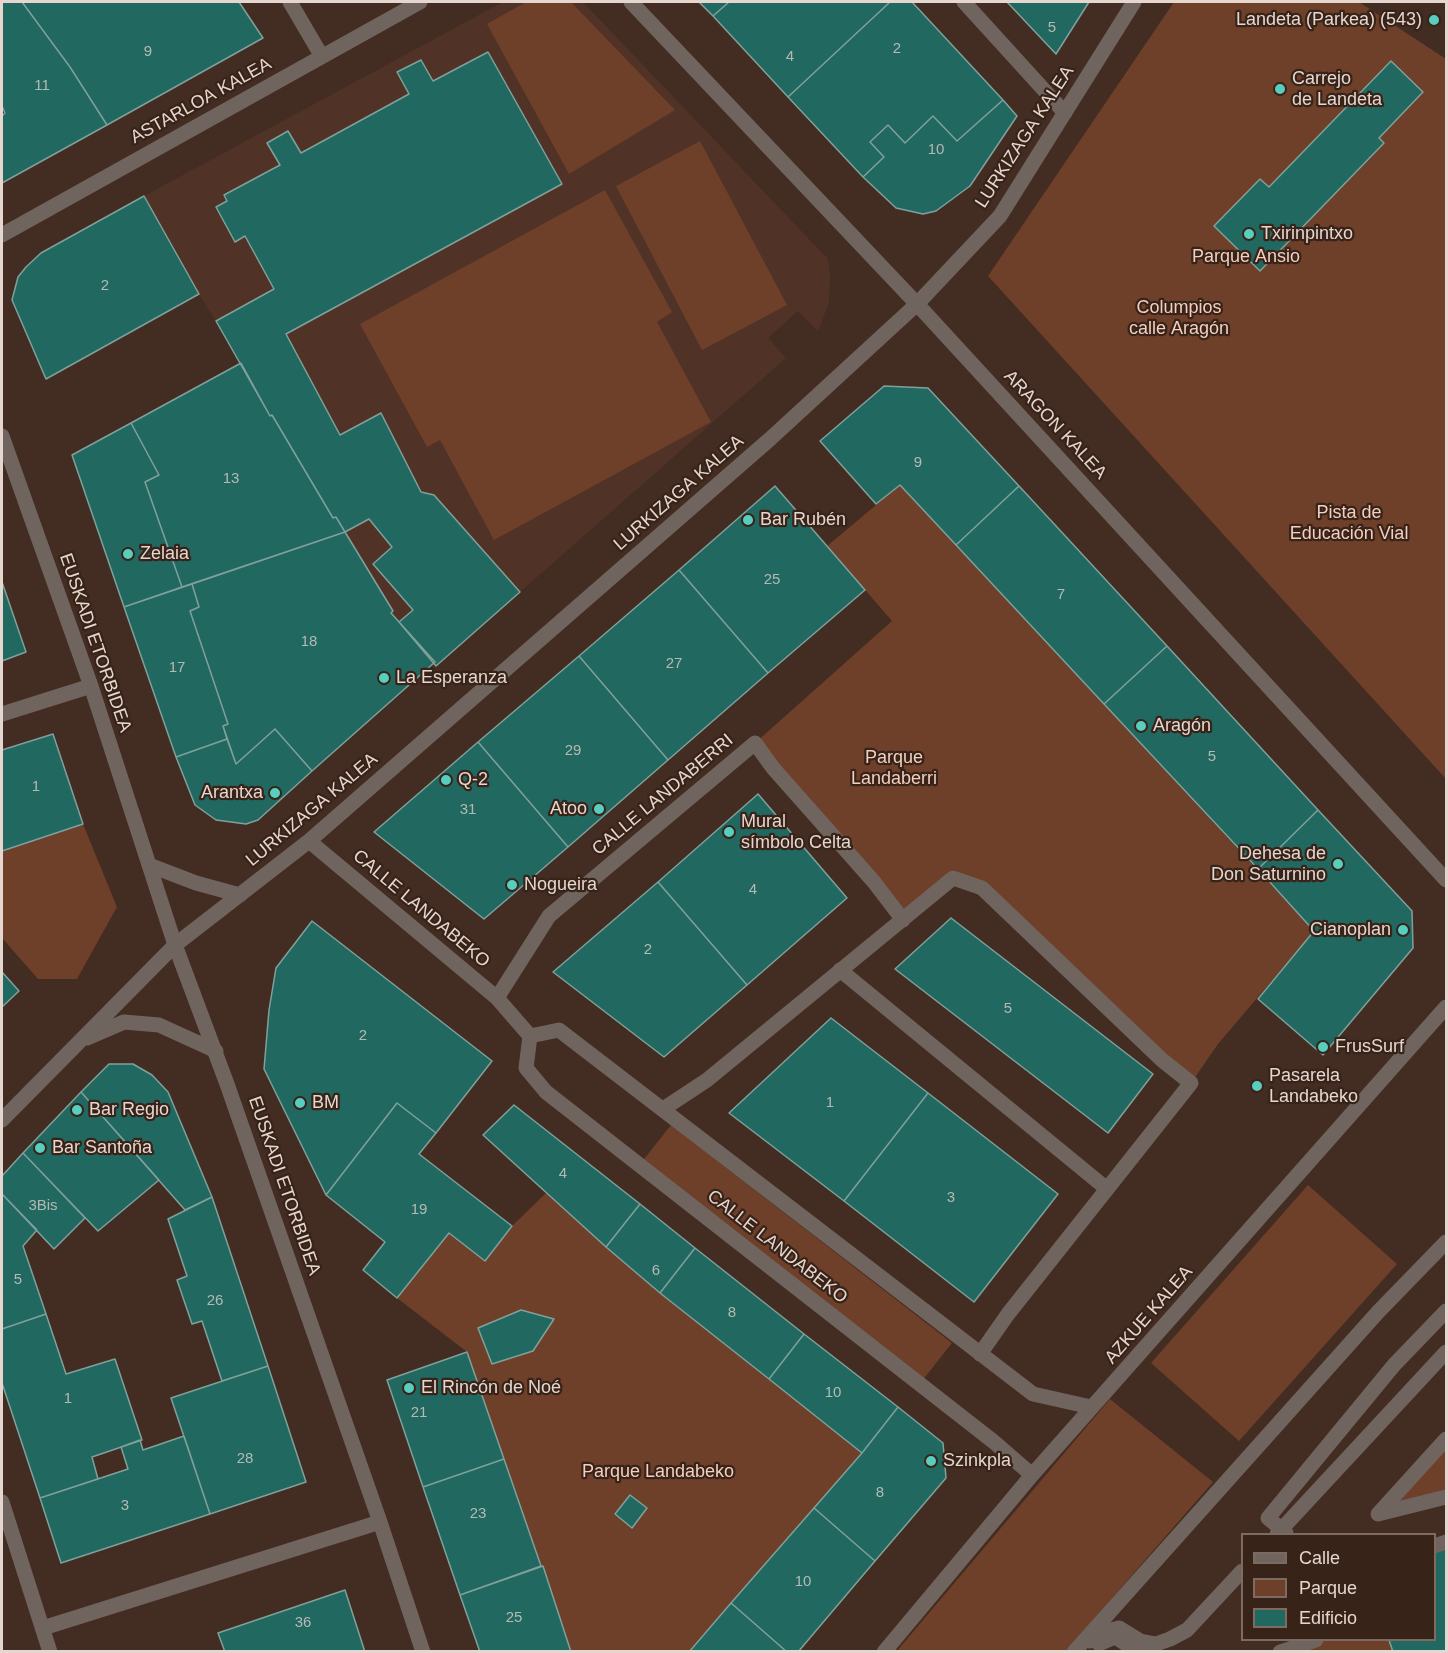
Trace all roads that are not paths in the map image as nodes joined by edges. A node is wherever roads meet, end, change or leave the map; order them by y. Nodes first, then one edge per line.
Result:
1 (290, 2) edge
2 (420, 2) edge
3 (631, 2) edge
4 (964, 2) edge
5 (1134, 2) edge
6 (321, 55) junction
7 (1065, 113) junction
8 (2, 235) edge
9 (917, 304) junction
10 (2, 436) edge
11 (91, 686) junction
12 (2, 714) edge
13 (309, 841) junction
14 (149, 865) junction
15 (1446, 880) edge
16 (240, 895) junction
17 (903, 920) junction
18 (175, 945) junction
19 (840, 970) junction
20 (497, 998) junction
21 (1446, 1007) edge
22 (530, 1036) junction
23 (78, 1042) junction
24 (216, 1051) junction
25 (663, 1109) junction
26 (3, 1116) edge
27 (1107, 1189) junction
28 (1446, 1242) edge
29 (1446, 1311) edge
30 (1446, 1352) edge
31 (980, 1354) junction
32 (1091, 1407) junction
33 (1446, 1439) edge
34 (1032, 1475) junction
35 (1446, 1497) edge
36 (2, 1502) edge
37 (380, 1522) junction
38 (1281, 1533) edge
39 (1241, 1572) edge
40 (1241, 1581) edge
41 (44, 1628) junction
42 (1313, 1641) edge
43 (1079, 1650) edge
44 (50, 1652) edge
45 (423, 1652) edge
46 (884, 1652) edge
47 (1145, 1652) edge
48 (1159, 1652) edge
49 (1280, 1652) edge

1 - 6 street
2 - 6 street, ASTARLOA KALEA
3 - 9 street, ARAGON KALEA
4 - 7 street
5 - 7 street, LURKIZAGA KALEA
6 - 8 street, ASTARLOA KALEA
7 - 9 street, LURKIZAGA KALEA
9 - 13 street, LURKIZAGA KALEA
9 - 15 street, ARAGON KALEA
10 - 11 street, EUSKADI ETORBIDEA
11 - 12 street
11 - 14 street, EUSKADI ETORBIDEA
13 - 16 street, LURKIZAGA KALEA
13 - 20 street, CALLE LANDABEKO
14 - 16 street
14 - 18 street, EUSKADI ETORBIDEA
16 - 18 street, LURKIZAGA KALEA
17 - 19 street
17 - 20 street, CALLE LANDABERRI
17 - 27 street
18 - 23 street, LURKIZAGA KALEA
18 - 24 street, EUSKADI ETORBIDEA
19 - 25 street
19 - 27 street
20 - 22 street, CALLE LANDABEKO
21 - 32 street, AZKUE KALEA
22 - 25 street
22 - 34 street, CALLE LANDABEKO
23 - 24 street
23 - 26 street, LURKIZAGA KALEA
24 - 37 street, EUSKADI ETORBIDEA
25 - 31 street
27 - 31 street
28 - 43 street
29 - 38 street
30 - 38 street
31 - 32 street
32 - 34 street, AZKUE KALEA
33 - 35 street
34 - 46 street, AZKUE KALEA
36 - 41 street
37 - 41 street
37 - 45 street, EUSKADI ETORBIDEA
39 - 43 street
40 - 48 street
41 - 44 street
42 - 49 street
43 - 47 street

